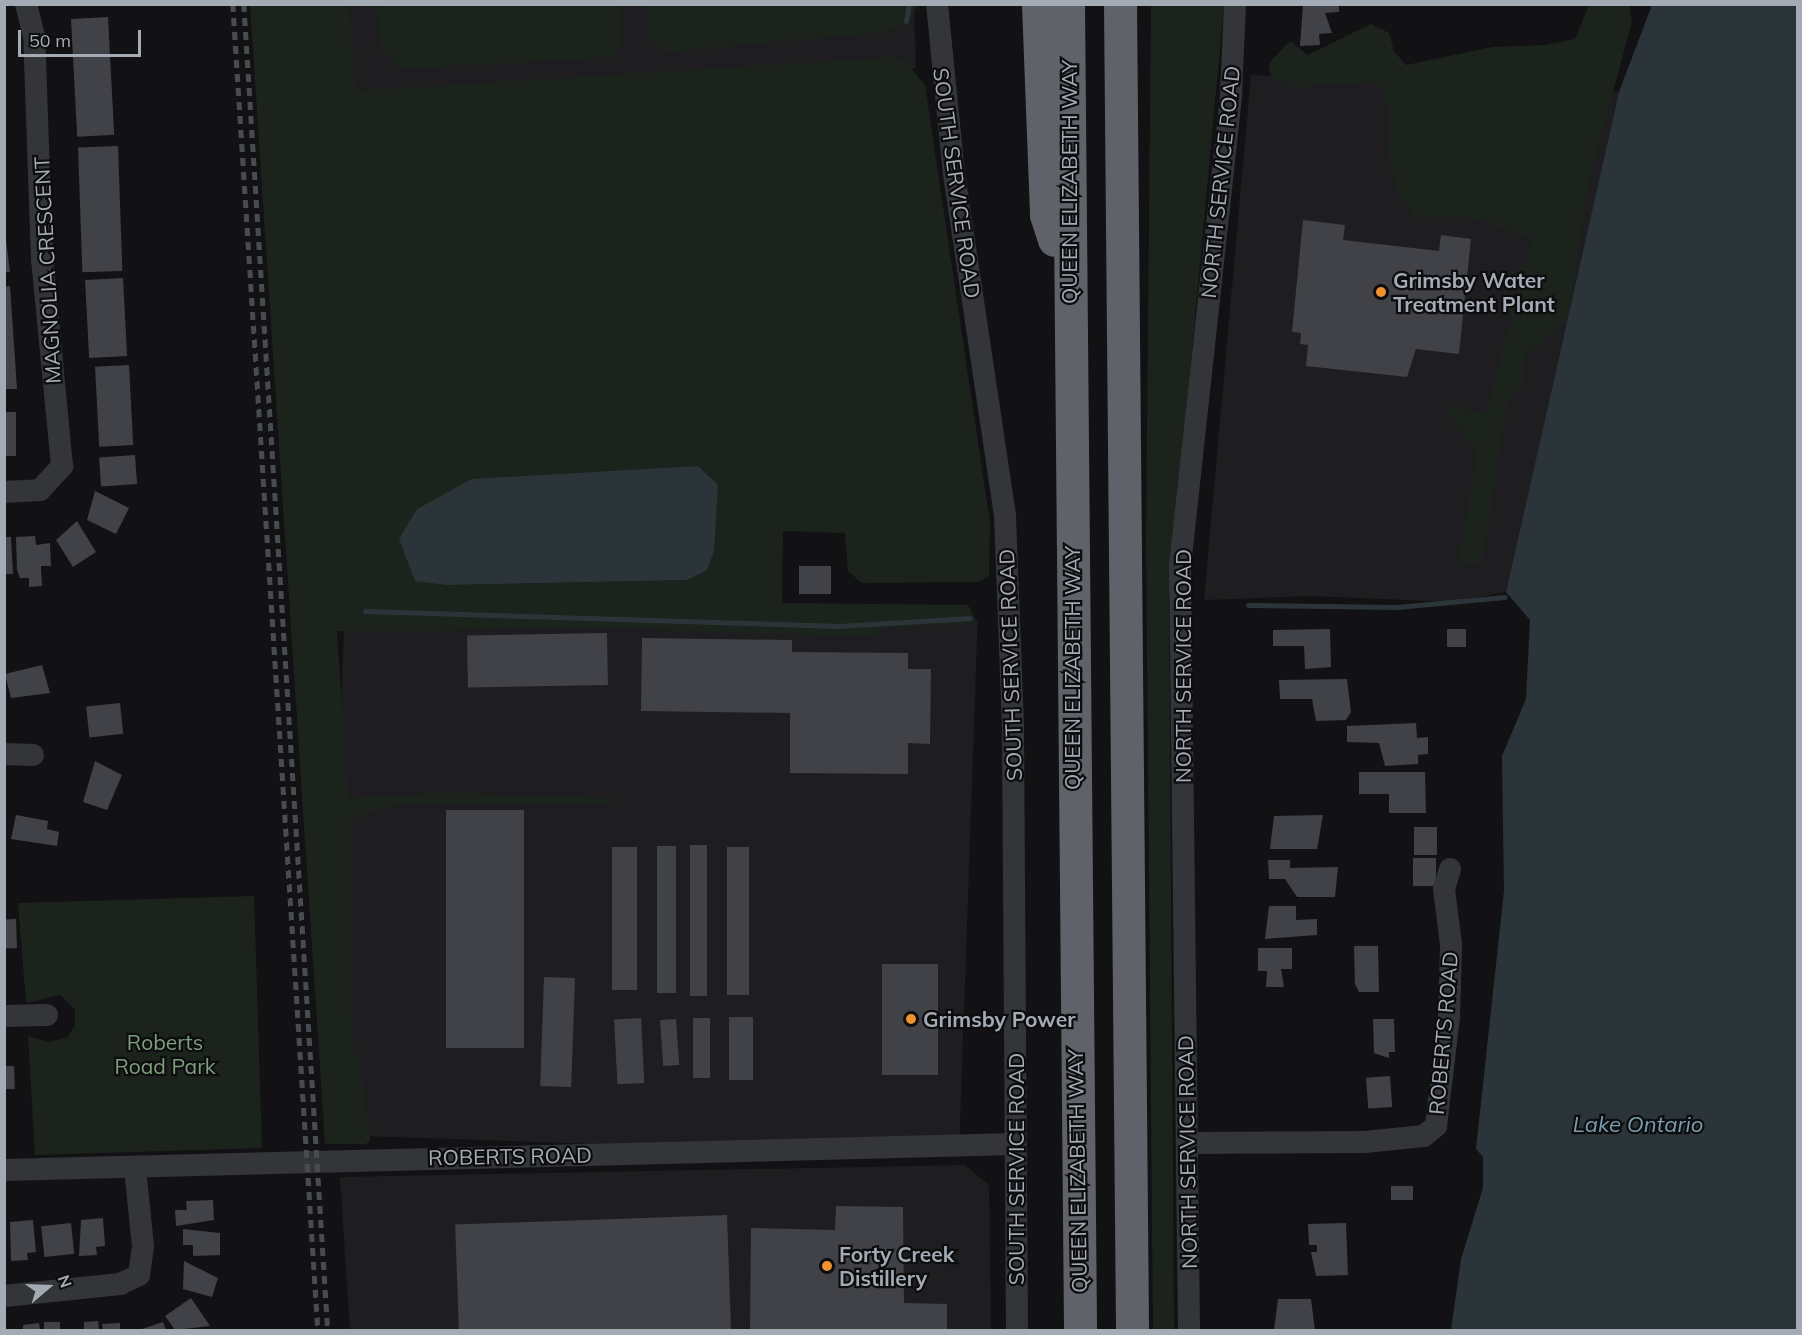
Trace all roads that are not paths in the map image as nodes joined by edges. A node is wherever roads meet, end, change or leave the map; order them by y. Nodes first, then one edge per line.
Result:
1 (26, 4) edge
2 (937, 4) edge
3 (1038, 4) edge
4 (1068, 4) edge
5 (1120, 4) edge
6 (1130, 4) edge
7 (1235, 4) edge
8 (1121, 70) junction
9 (1069, 284) junction
10 (4, 492) edge
11 (4, 754) edge
12 (33, 755) dead end
13 (1450, 869) dead end
14 (47, 1015) dead end
15 (4, 1016) edge
16 (1187, 1143) junction
17 (1015, 1144) junction
18 (135, 1168) junction
19 (4, 1170) edge
20 (4, 1296) edge
21 (1017, 1330) edge
22 (1080, 1330) edge
23 (1132, 1330) edge
24 (1189, 1330) edge

1 - 10 street, MAGNOLIA CRESCENT
2 - 17 street, SOUTH SERVICE ROAD
3 - 9 highway
4 - 9 highway, QUEEN ELIZABETH WAY
5 - 8 highway
6 - 8 highway
7 - 16 street, NORTH SERVICE ROAD
8 - 23 highway
9 - 22 highway, QUEEN ELIZABETH WAY
11 - 12 street
13 - 16 street, ROBERTS ROAD
14 - 15 street
16 - 24 street, NORTH SERVICE ROAD
17 - 18 street, ROBERTS ROAD
17 - 21 street, SOUTH SERVICE ROAD
18 - 19 street, ROBERTS ROAD
18 - 20 street

